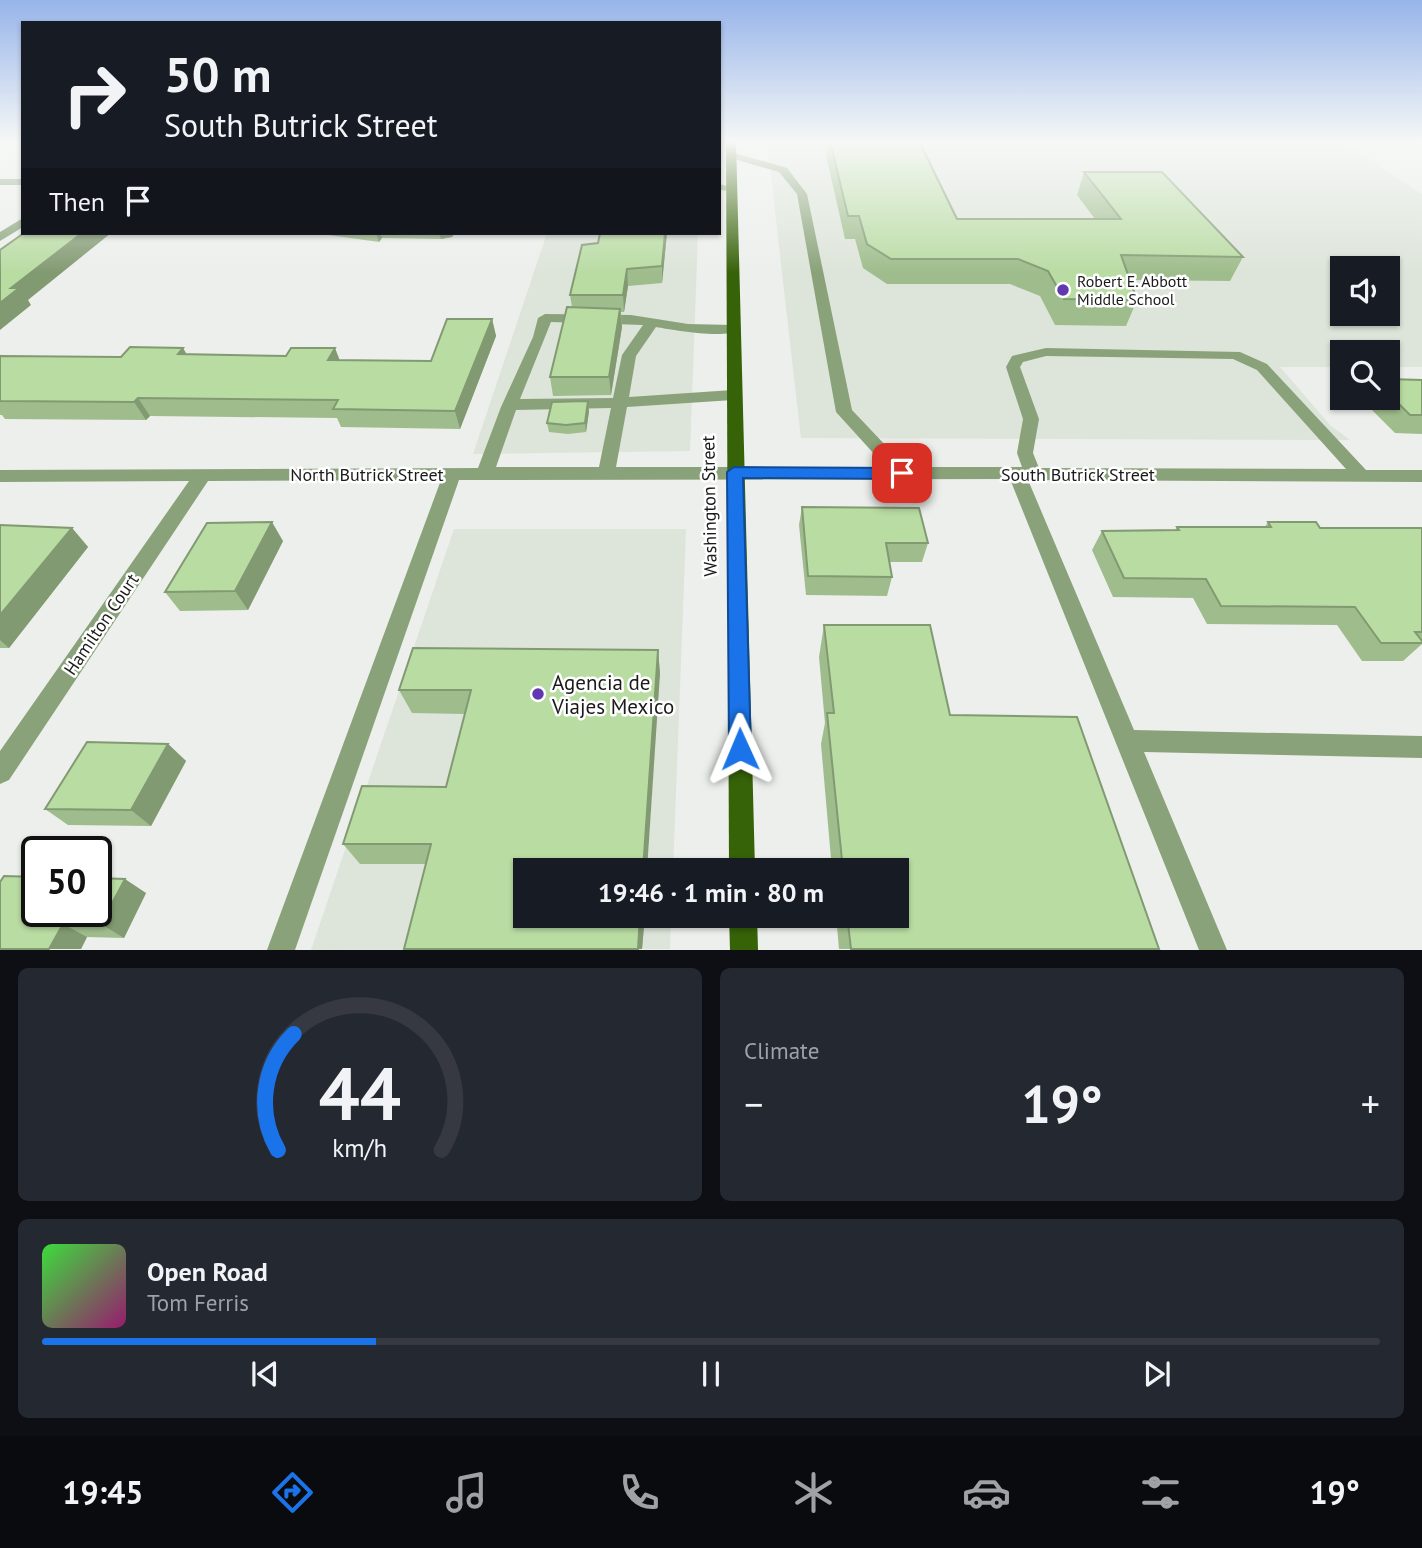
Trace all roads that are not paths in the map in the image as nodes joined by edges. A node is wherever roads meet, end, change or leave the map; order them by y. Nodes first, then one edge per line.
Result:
1 (795, 185) edge
2 (725, 188) edge
3 (21, 222) edge
4 (0, 237) edge
5 (651, 324) junction
6 (733, 329) junction
7 (733, 395) junction
8 (620, 403) junction
9 (509, 407) junction
10 (734, 472) junction
11 (485, 473) junction
12 (606, 473) junction
13 (902, 473) junction
14 (452, 474) junction
15 (1025, 474) junction
16 (0, 475) edge
17 (202, 476) junction
18 (1362, 476) junction
19 (1422, 476) edge
20 (1127, 741) junction
21 (1422, 747) edge
22 (0, 772) edge
23 (742, 858) edge
24 (743, 928) edge
25 (281, 950) edge
26 (744, 950) edge
27 (1213, 950) edge

1 - 13 street
2 - 6 main road, Washington Street
3 - 4 street
5 - 6 street
5 - 8 street
5 - 9 street
6 - 7 main road, Washington Street
7 - 8 street
7 - 10 main road, Washington Street
8 - 9 street
8 - 12 street
9 - 11 street
10 - 12 street, North Butrick Street
10 - 13 street, South Butrick Street
10 - 23 main road, Washington Street
11 - 12 street, North Butrick Street
11 - 14 street, North Butrick Street
13 - 15 street, South Butrick Street
14 - 17 street, North Butrick Street
14 - 25 street
15 - 18 street, South Butrick Street
15 - 18 street
15 - 20 street
16 - 17 street, North Butrick Street
17 - 22 street, Hamilton Court
18 - 19 street, South Butrick Street
20 - 21 street
20 - 27 street
24 - 26 main road

